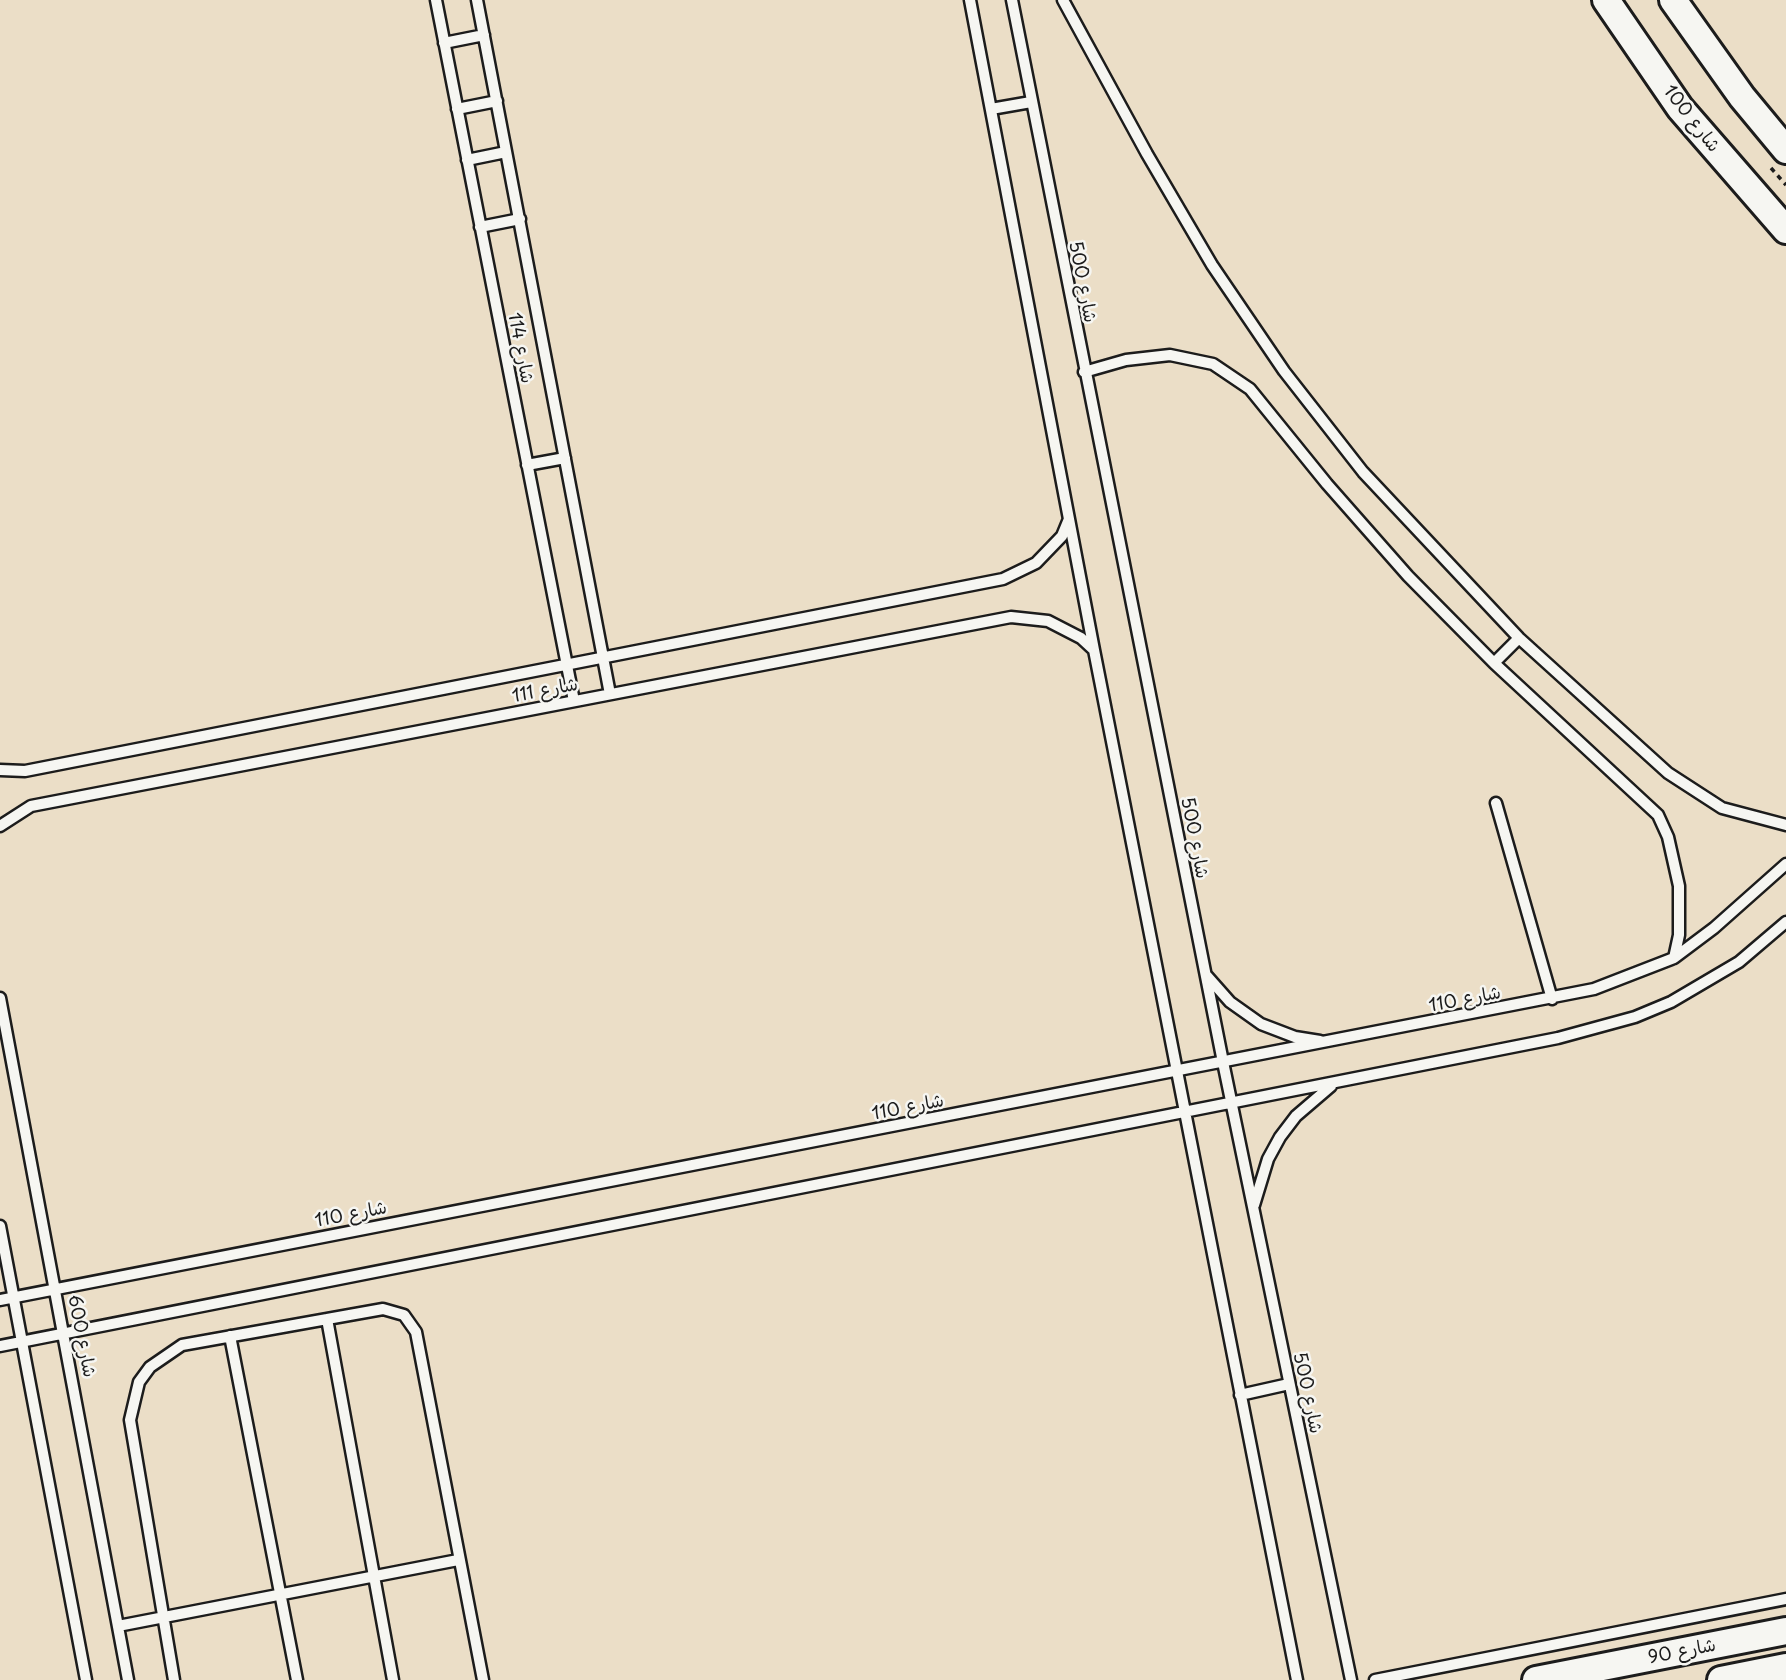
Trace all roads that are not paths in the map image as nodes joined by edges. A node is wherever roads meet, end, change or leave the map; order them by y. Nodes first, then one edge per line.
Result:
1 (436, 0) edge
2 (477, 0) edge
3 (970, 0) edge
4 (1012, 0) edge
5 (1063, 0) edge
6 (1606, 0) edge
7 (1673, 0) edge
8 (484, 35) junction
9 (444, 43) junction
10 (497, 101) junction
11 (1031, 102) junction
12 (457, 109) junction
13 (991, 109) junction
14 (1786, 150) edge
15 (506, 152) junction
16 (467, 160) junction
17 (520, 219) junction
18 (480, 227) junction
19 (1786, 230) edge
20 (1084, 372) junction
21 (565, 458) junction
22 (527, 465) junction
23 (1069, 519) junction
24 (1519, 638) junction
25 (1094, 650) junction
26 (603, 657) junction
27 (1494, 663) junction
28 (566, 664) junction
29 (610, 694) junction
30 (574, 701) junction
31 (0, 770) edge
32 (1496, 803) dead end
33 (1786, 825) edge
34 (0, 826) edge
35 (1786, 864) edge
36 (1786, 922) edge
37 (1674, 958) junction
38 (1205, 973) junction
39 (0, 998) edge
40 (1552, 999) junction
41 (1331, 1042) junction
42 (1223, 1062) junction
43 (1177, 1072) junction
44 (1336, 1083) junction
45 (1231, 1104) junction
46 (1185, 1114) junction
47 (1253, 1209) junction
48 (0, 1226) edge
49 (56, 1289) junction
50 (14, 1297) junction
51 (0, 1300) edge
52 (327, 1319) junction
53 (64, 1334) junction
54 (230, 1336) junction
55 (23, 1342) junction
56 (0, 1346) edge
57 (1289, 1384) junction
58 (1240, 1395) junction
59 (458, 1560) junction
60 (374, 1576) junction
61 (281, 1594) junction
62 (1786, 1599) edge
63 (162, 1617) junction
64 (118, 1626) junction
65 (1786, 1631) edge
66 (1786, 1667) edge
67 (86, 1680) edge
68 (128, 1680) edge
69 (174, 1680) edge
70 (297, 1680) edge
71 (393, 1680) edge
72 (483, 1680) edge
73 (1297, 1680) edge
74 (1351, 1680) edge
75 (1375, 1680) edge
76 (1536, 1680) edge
77 (1721, 1680) edge

1 - 9 lane, شارع 114
2 - 8 lane, شارع 114
3 - 13 lane
4 - 11 lane, شارع 500
5 - 24 lane
6 - 19 street, شارع 100
7 - 14 street
8 - 9 lane
8 - 10 lane, شارع 114
9 - 12 lane, شارع 114
10 - 12 lane
10 - 15 lane, شارع 114
11 - 13 lane
11 - 20 lane, شارع 500
12 - 16 lane, شارع 114
13 - 23 lane
15 - 16 lane
15 - 17 lane, شارع 114
16 - 18 lane, شارع 114
17 - 18 lane
17 - 21 lane, شارع 114
18 - 22 lane, شارع 114
20 - 27 lane
20 - 38 lane, شارع 500
21 - 22 lane
21 - 26 lane, شارع 114
22 - 28 lane, شارع 114
23 - 25 lane
23 - 26 lane, شارع 111
24 - 27 lane
24 - 33 lane
25 - 29 lane, شارع 111
25 - 43 lane
26 - 28 lane, شارع 111
26 - 29 lane, شارع 114
27 - 37 lane
28 - 30 lane, شارع 114
28 - 31 lane, شارع 111
29 - 30 lane, شارع 111
30 - 34 lane, شارع 111
32 - 40 lane
35 - 37 lane, شارع 110
36 - 44 lane
37 - 40 lane, شارع 110
38 - 41 lane
38 - 42 lane, شارع 500
39 - 49 lane, شارع 600
40 - 41 lane, شارع 110
41 - 42 lane, شارع 110
42 - 43 lane, شارع 110
42 - 45 lane, شارع 500
43 - 46 lane
43 - 49 lane, شارع 110
44 - 45 lane
44 - 47 lane
45 - 46 lane
45 - 47 lane, شارع 500
46 - 53 lane
46 - 58 lane
47 - 57 lane, شارع 500
48 - 50 lane
49 - 50 lane, شارع 110
49 - 53 lane, شارع 600
50 - 51 lane, شارع 110
50 - 55 lane
52 - 54 lane
52 - 59 lane
52 - 60 lane
53 - 55 lane
53 - 64 lane, شارع 600
54 - 61 lane
54 - 63 lane
55 - 56 lane
55 - 67 lane
57 - 58 lane
57 - 74 lane, شارع 500
58 - 73 lane
59 - 60 lane
59 - 72 lane
60 - 61 lane
60 - 71 lane
61 - 63 lane
61 - 70 lane
62 - 75 lane
63 - 64 lane
63 - 69 lane
64 - 68 lane, شارع 600
65 - 76 street, شارع 90
66 - 77 street, شارع 90

